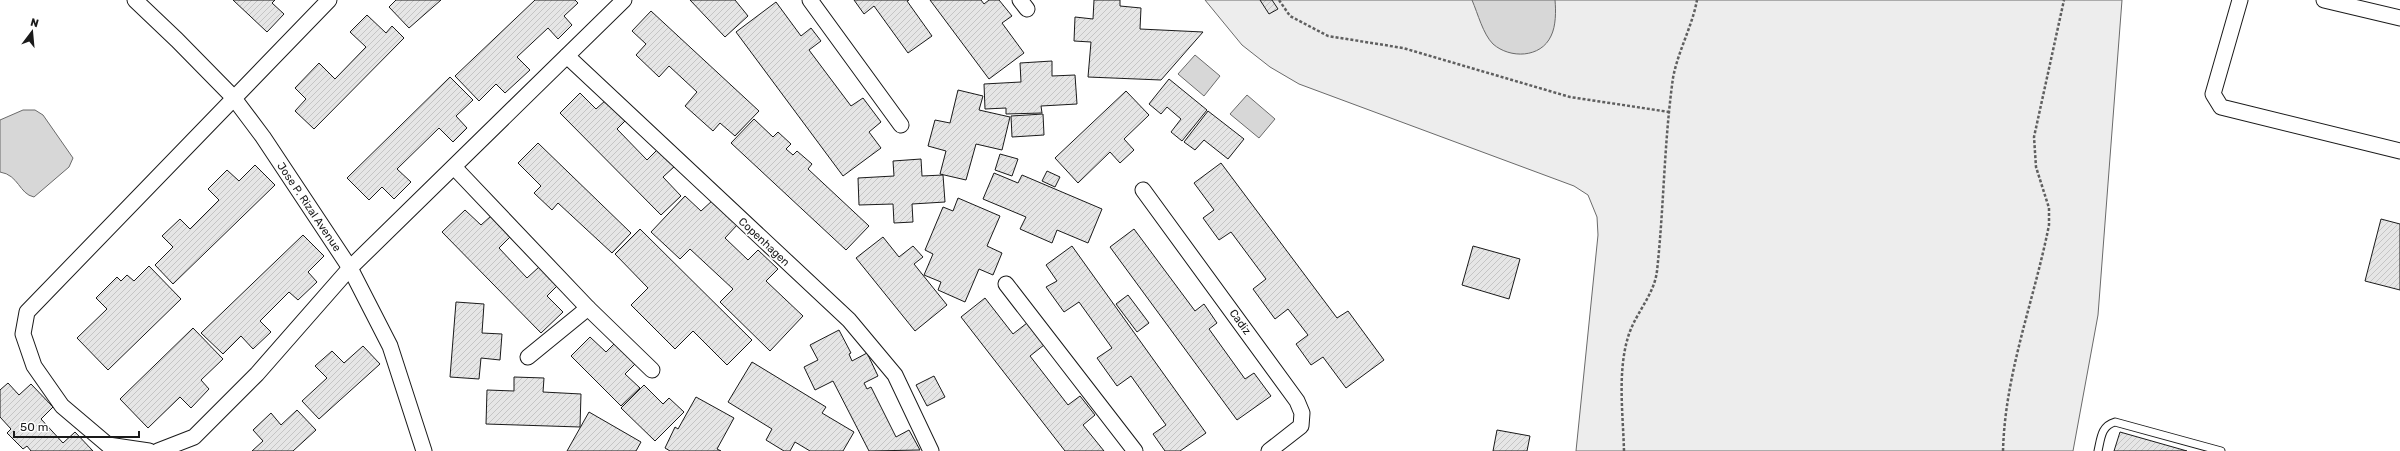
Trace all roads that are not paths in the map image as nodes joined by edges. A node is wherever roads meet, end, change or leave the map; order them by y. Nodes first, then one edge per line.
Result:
1 (135, 0) edge
2 (329, 0) edge
3 (624, 0) edge
4 (810, 0) edge
5 (2240, 0) edge
6 (2324, 0) edge
7 (2400, 18) edge
8 (567, 56) junction
9 (233, 98) junction
10 (901, 125) dead end
11 (2400, 150) edge
12 (454, 167) junction
13 (1143, 190) dead end
14 (350, 268) junction
15 (1006, 284) dead end
16 (588, 308) junction
17 (528, 357) dead end
18 (652, 370) dead end
19 (149, 451) edge
20 (158, 451) edge
21 (424, 451) edge
22 (931, 451) edge
23 (1135, 451) edge
24 (1269, 451) edge
25 (2098, 451) edge
26 (2221, 451) edge

1 - 9 street, Jose P. Rizal Avenue
2 - 9 street
3 - 8 street
4 - 10 street
5 - 11 street
6 - 7 street
8 - 12 street
8 - 22 street, Copenhagen
9 - 14 street, Jose P. Rizal Avenue
9 - 19 street
12 - 14 street
12 - 16 street
13 - 24 street, Cadiz
14 - 20 street
14 - 21 street, Jose P. Rizal Avenue
15 - 23 street
16 - 17 street
16 - 18 street
25 - 26 lane

